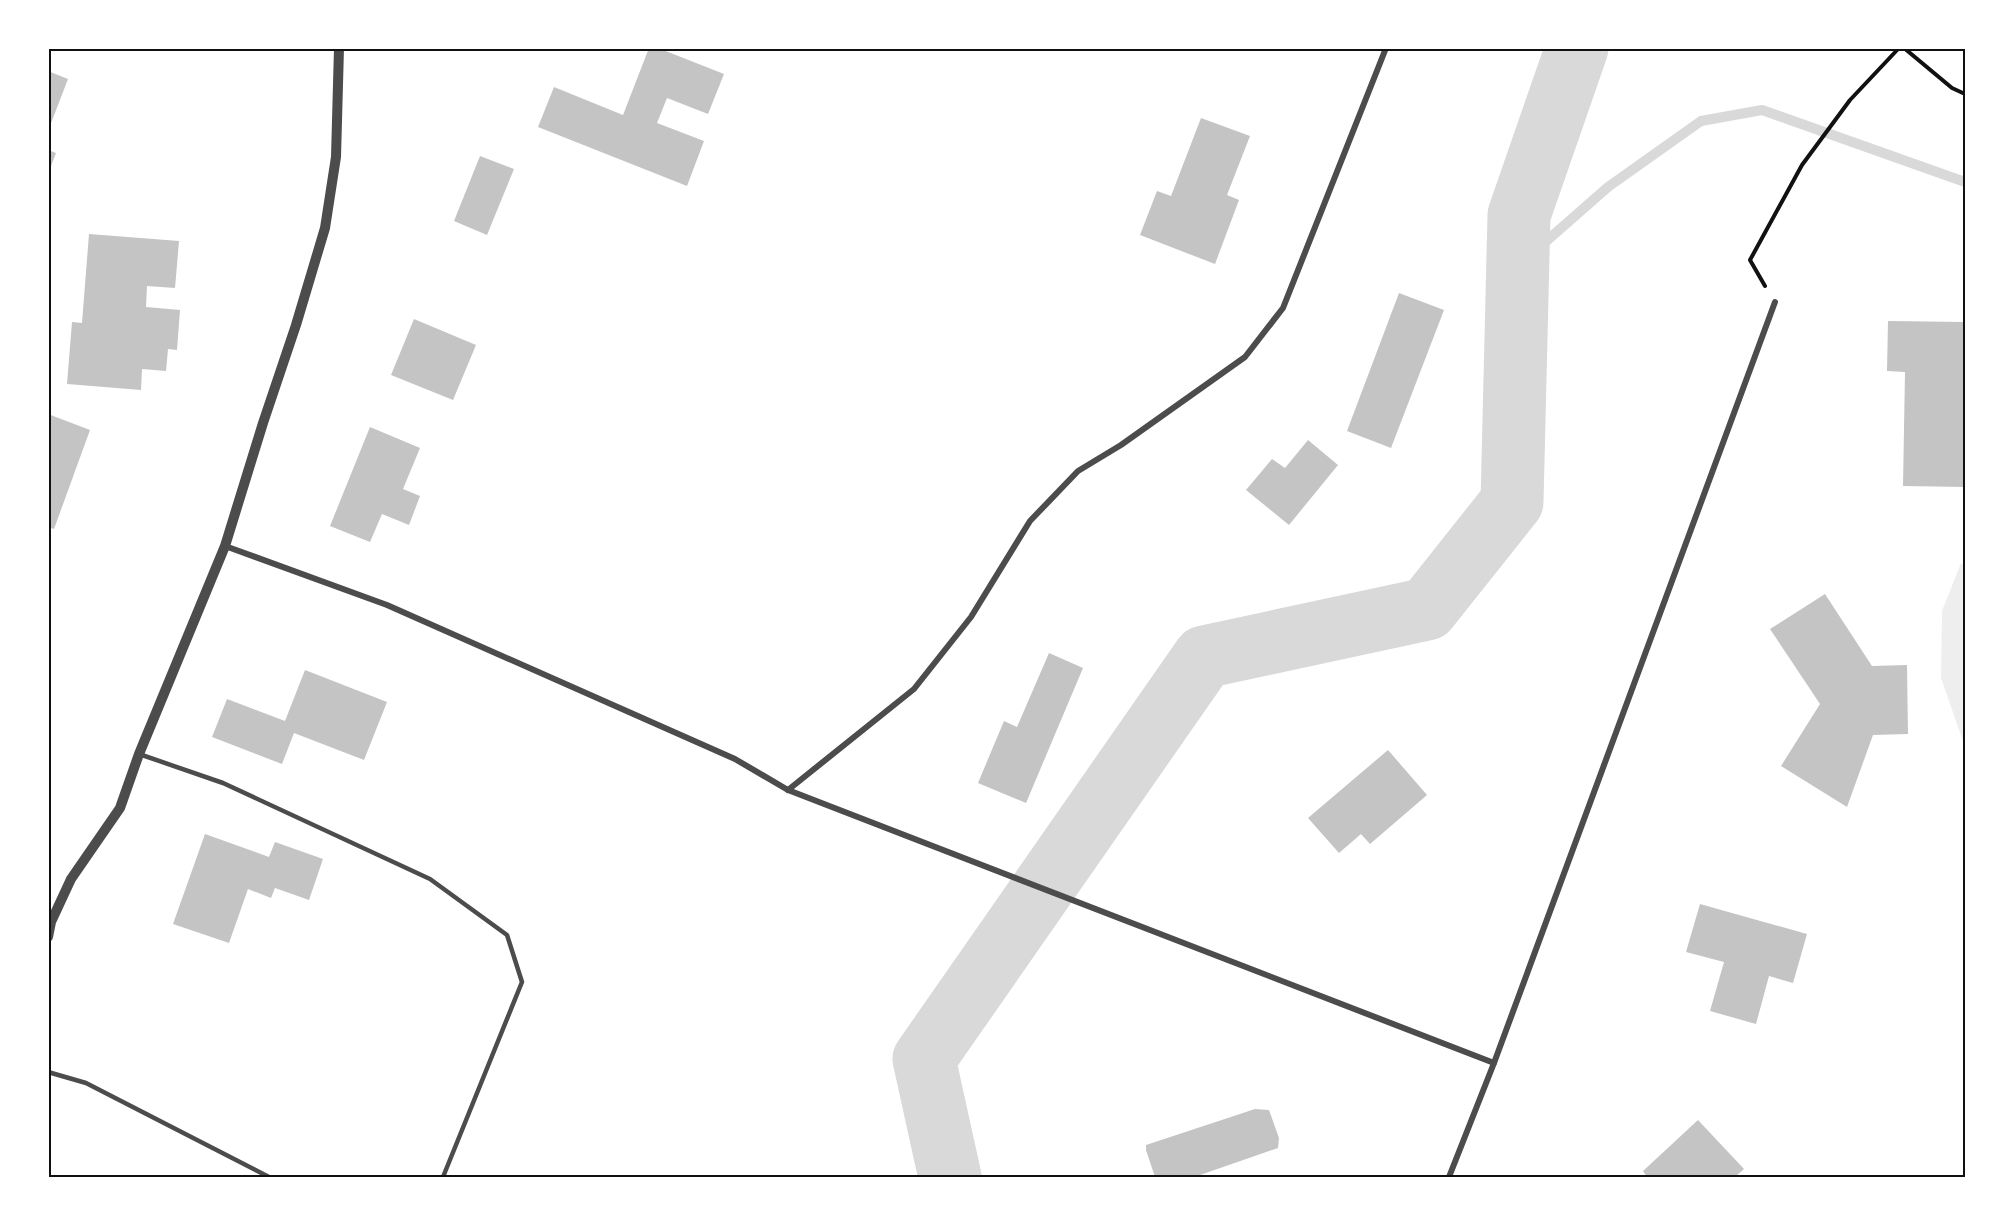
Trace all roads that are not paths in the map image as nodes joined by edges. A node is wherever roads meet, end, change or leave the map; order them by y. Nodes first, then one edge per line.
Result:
1 (339, 48) edge
2 (1386, 48) edge
3 (1775, 302) road end
4 (225, 546) junction
5 (139, 754) junction
6 (788, 790) junction
7 (49, 922) edge
8 (48, 937) edge
9 (1494, 1063) junction
10 (48, 1072) edge
11 (269, 1177) edge
12 (443, 1177) edge
13 (1449, 1177) edge

1 - 4 street
2 - 6 street
3 - 9 street
4 - 5 street
4 - 6 street
5 - 7 street
5 - 12 lane
6 - 9 street
7 - 8 street
9 - 13 street
10 - 11 lane

